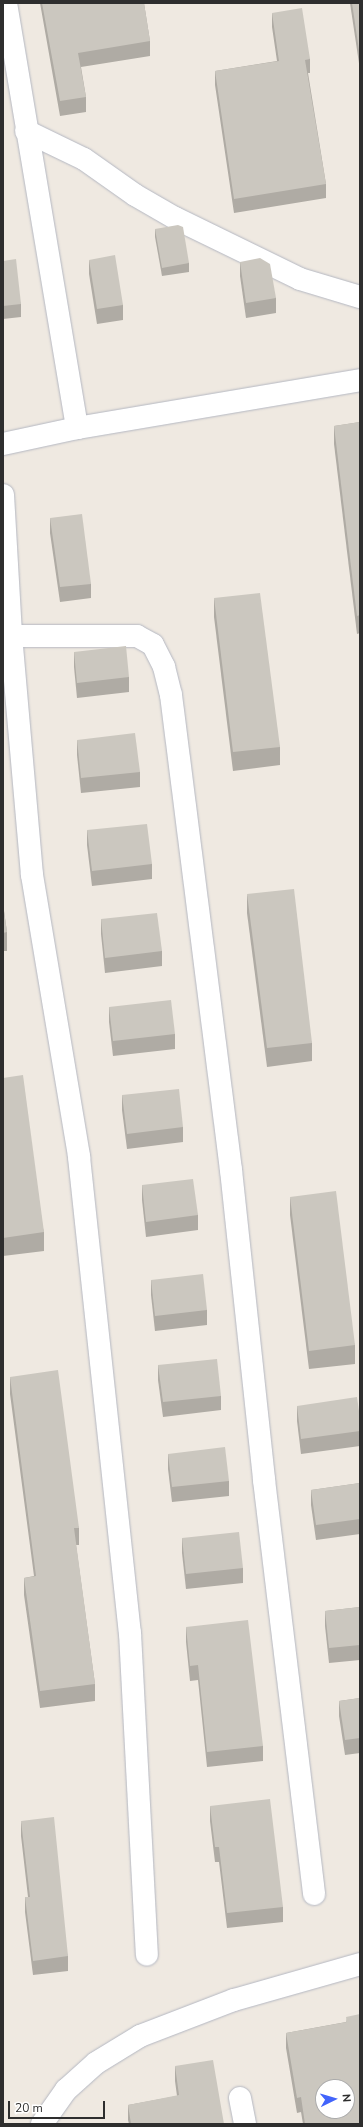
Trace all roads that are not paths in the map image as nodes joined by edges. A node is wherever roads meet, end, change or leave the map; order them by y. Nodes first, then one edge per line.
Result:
1 (6, 3) edge
2 (26, 131) junction
3 (360, 297) edge
4 (360, 380) edge
5 (77, 428) junction
6 (3, 444) edge
7 (3, 495) edge
8 (7, 636) edge
9 (314, 1894) dead end
10 (147, 1955) dead end
11 (360, 1964) edge
12 (240, 2098) dead end
13 (42, 2124) edge
14 (245, 2124) edge

1 - 2 street
2 - 3 street
2 - 5 street
4 - 5 street
5 - 6 street
7 - 8 street
8 - 9 street
8 - 10 street
11 - 13 street
12 - 14 street

